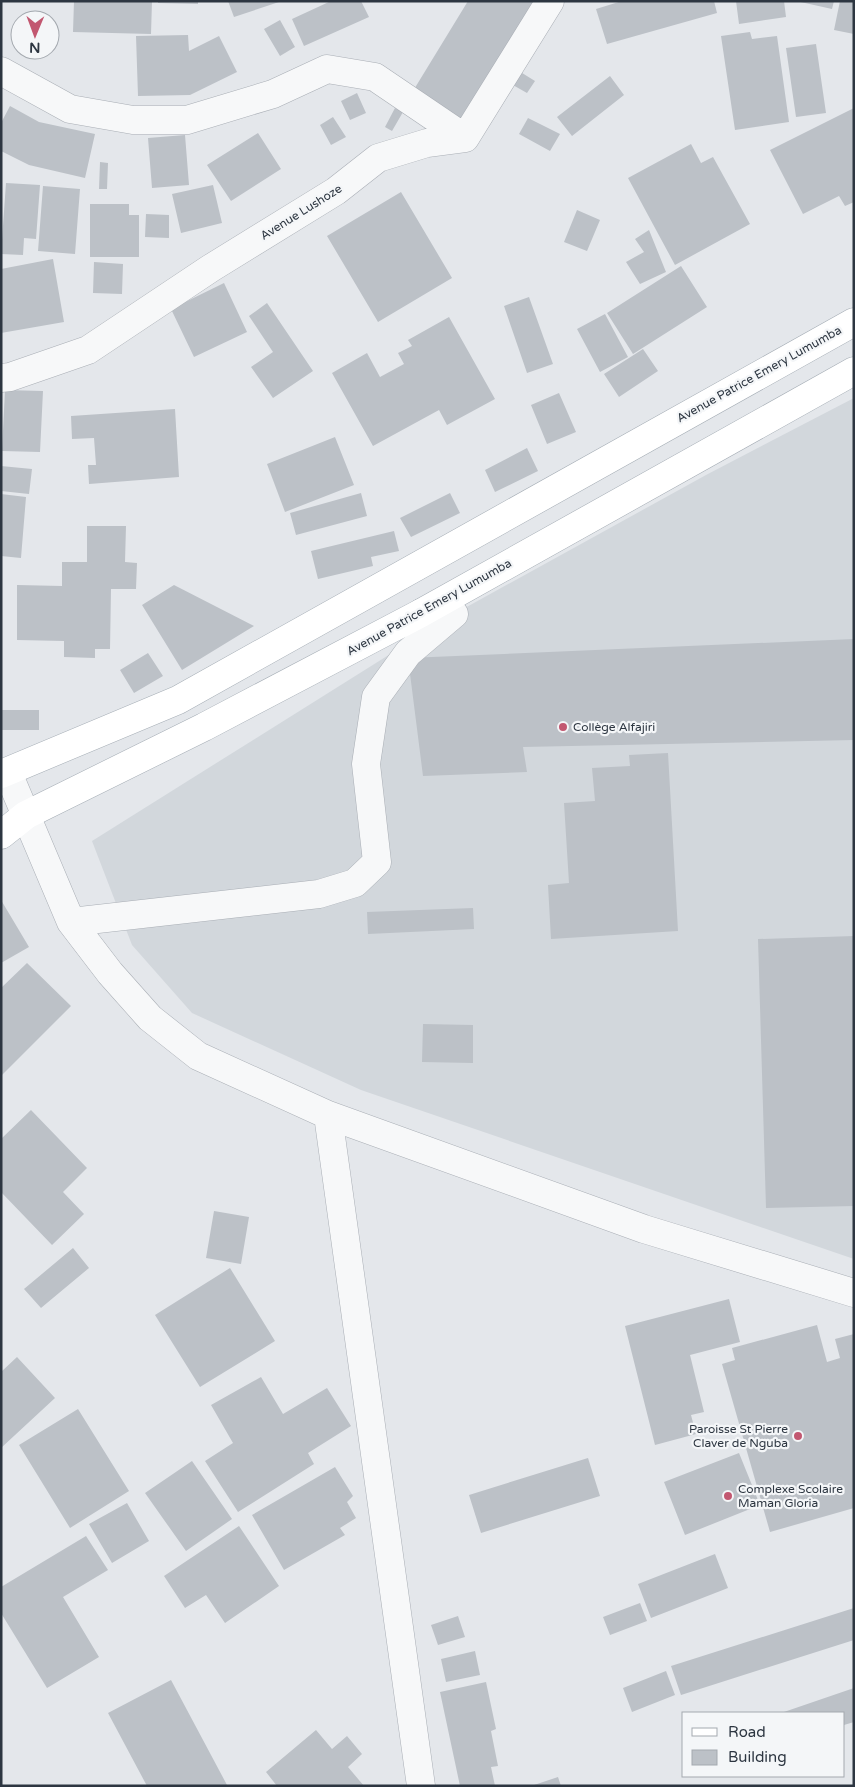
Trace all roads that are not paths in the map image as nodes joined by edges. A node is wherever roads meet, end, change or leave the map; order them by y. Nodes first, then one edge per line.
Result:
1 (550, 1) edge
2 (1, 71) edge
3 (465, 138) junction
4 (854, 322) edge
5 (854, 371) edge
6 (1, 378) edge
7 (421, 613) junction
8 (5, 773) edge
9 (26, 815) junction
10 (1, 835) edge
11 (71, 922) junction
12 (328, 1115) junction
13 (854, 1293) edge
14 (421, 1786) edge

1 - 3 street
2 - 3 street
3 - 6 street, Avenue Lushoze
4 - 8 main road, Avenue Patrice Emery Lumumba
5 - 7 main road, Avenue Patrice Emery Lumumba
7 - 9 main road, Avenue Patrice Emery Lumumba
7 - 11 street
8 - 9 street
9 - 10 main road, Avenue Patrice Emery Lumumba
9 - 11 street
11 - 12 street
12 - 13 street
12 - 14 street

